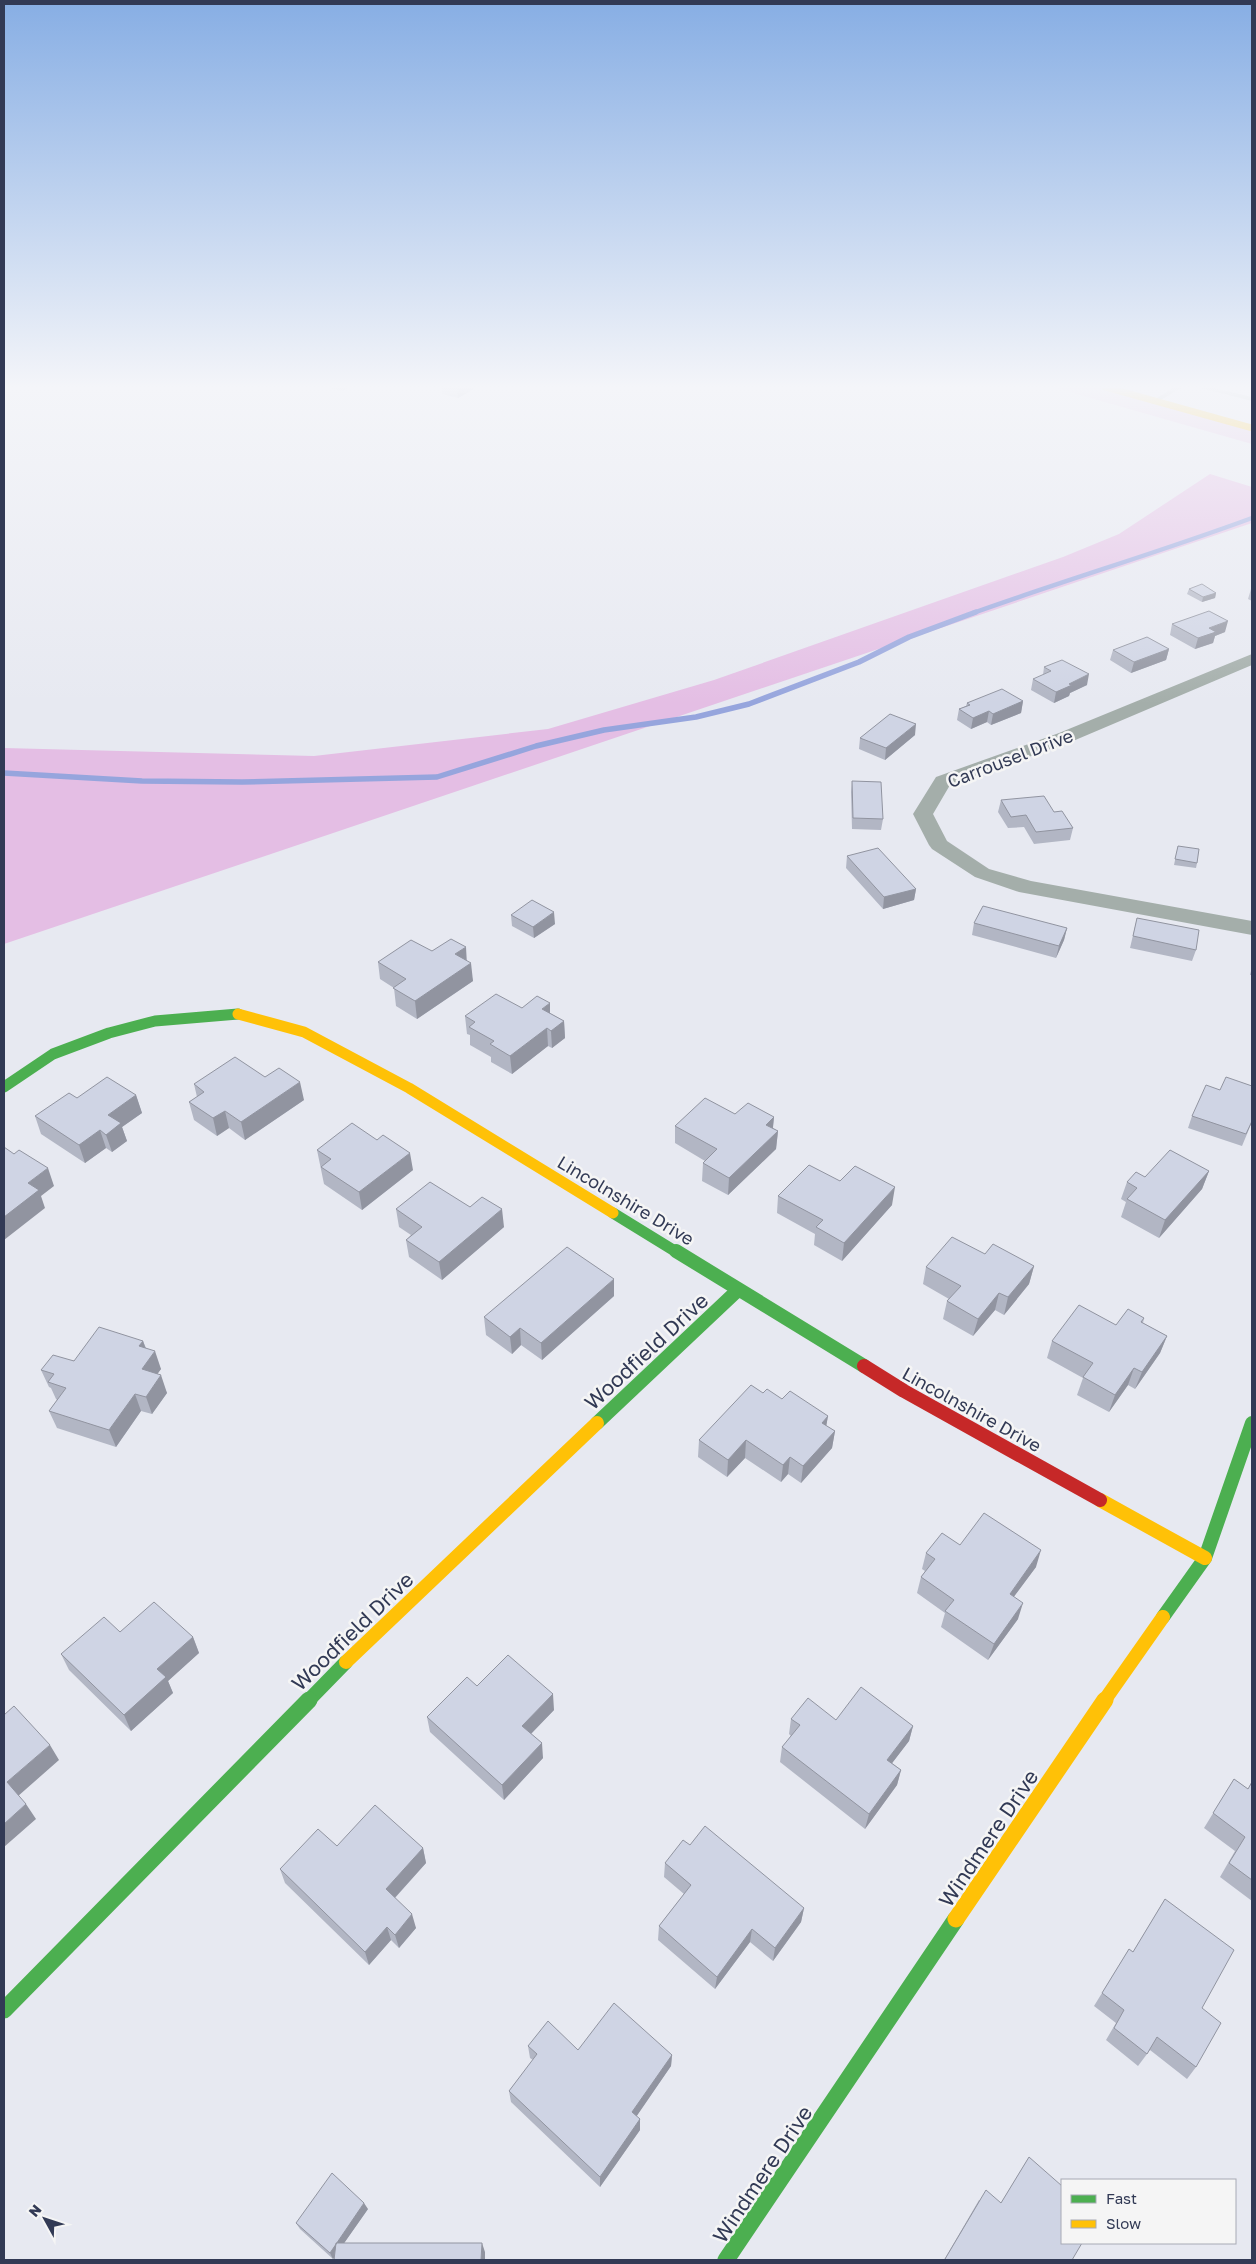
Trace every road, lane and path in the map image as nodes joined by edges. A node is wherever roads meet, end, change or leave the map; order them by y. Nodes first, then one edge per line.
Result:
1 (1252, 659) edge
2 (1252, 928) edge
3 (4, 1087) edge
4 (738, 1290) junction
5 (1252, 1423) edge
6 (1205, 1558) junction
7 (4, 2010) edge
8 (726, 2260) edge

1 - 2 street, Carrousel Drive
3 - 4 street, Lincolnshire Drive
4 - 6 street, Lincolnshire Drive
4 - 7 street, Woodfield Drive
5 - 6 street, Windmere Drive
6 - 8 street, Windmere Drive

